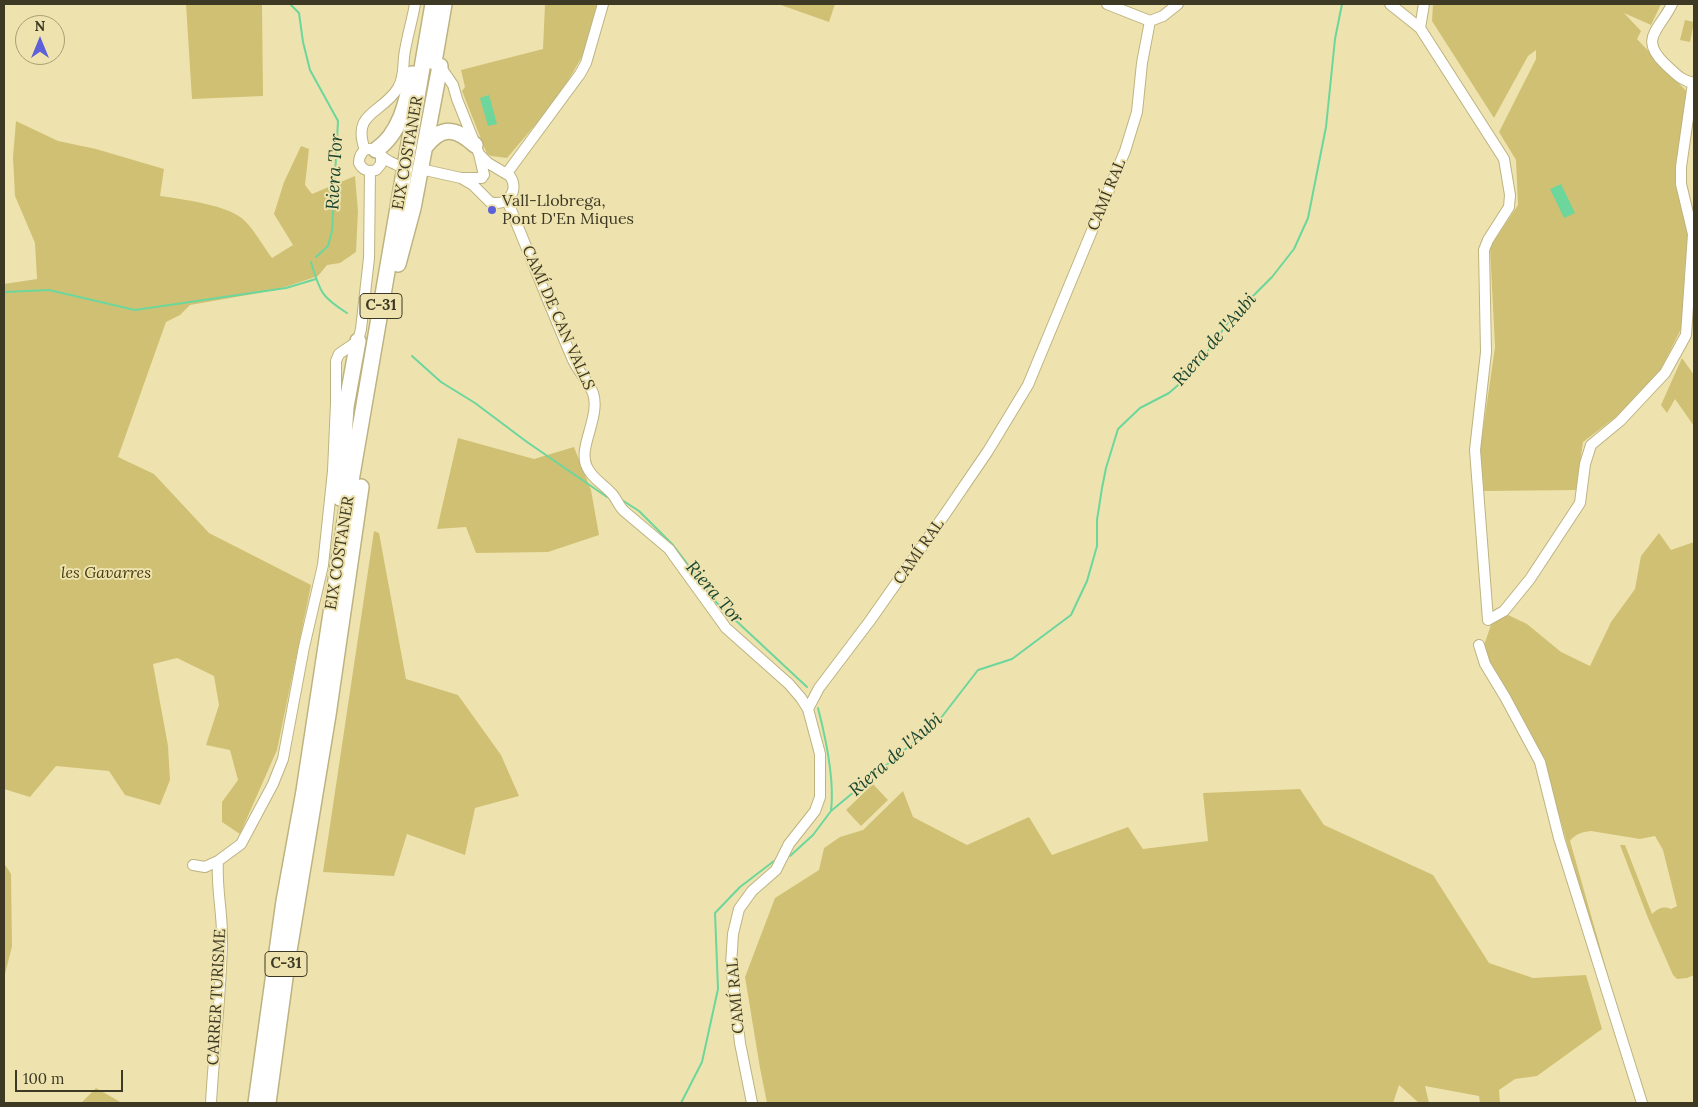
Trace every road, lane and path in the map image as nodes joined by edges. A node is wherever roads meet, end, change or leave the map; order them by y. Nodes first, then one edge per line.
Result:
1 (415, 4) edge
2 (423, 4) edge
3 (433, 4) edge
4 (444, 4) edge
5 (450, 4) edge
6 (603, 4) edge
7 (1107, 4) edge
8 (1178, 4) edge
9 (1390, 4) edge
10 (1424, 4) edge
11 (1672, 4) edge
12 (1150, 21) junction
13 (1420, 28) junction
14 (440, 66) junction
15 (1694, 83) edge
16 (425, 147) junction
17 (477, 150) junction
18 (374, 152) junction
19 (375, 170) junction
20 (425, 170) dead end
21 (503, 171) junction
22 (483, 177) junction
23 (461, 178) junction
24 (482, 194) junction
25 (507, 200) junction
26 (398, 264) junction
27 (358, 341) junction
28 (340, 354) junction
29 (354, 360) junction
30 (332, 608) junction
31 (1479, 645) dead end
32 (808, 708) junction
33 (218, 861) junction
34 (193, 865) dead end
35 (284, 901) junction
36 (284, 984) junction
37 (211, 1103) edge
38 (250, 1103) edge
39 (256, 1103) edge
40 (268, 1103) edge
41 (274, 1103) edge
42 (752, 1103) edge
43 (1642, 1103) edge

1 - 18 street
2 - 18 highway
3 - 30 highway, EIX COSTANER / C-31
4 - 26 highway, C-31
5 - 14 street
6 - 21 street
7 - 12 street
8 - 12 street
9 - 13 street
10 - 13 street
11 - 15 street
12 - 32 street, CAMÍ RAL
13 - 15 street
14 - 16 highway
14 - 17 street
16 - 17 highway
16 - 26 highway
17 - 21 street
17 - 22 street
18 - 19 street
18 - 19 street
18 - 19 street
19 - 27 street
20 - 23 street
21 - 22 street
21 - 25 street
22 - 23 street
22 - 24 street
23 - 24 street
24 - 25 street
25 - 32 street, CAMÍ DE CAN VALLS
26 - 36 highway, C-31
27 - 28 street
27 - 29 highway
28 - 29 street
28 - 33 street
29 - 30 highway
30 - 35 highway, EIX COSTANER / C-31
31 - 43 street
32 - 42 street, CAMÍ RAL
33 - 34 street
33 - 37 street, CARRER TURISME
35 - 38 highway
35 - 39 highway, EIX COSTANER / C-31
36 - 40 highway, C-31
36 - 41 highway

